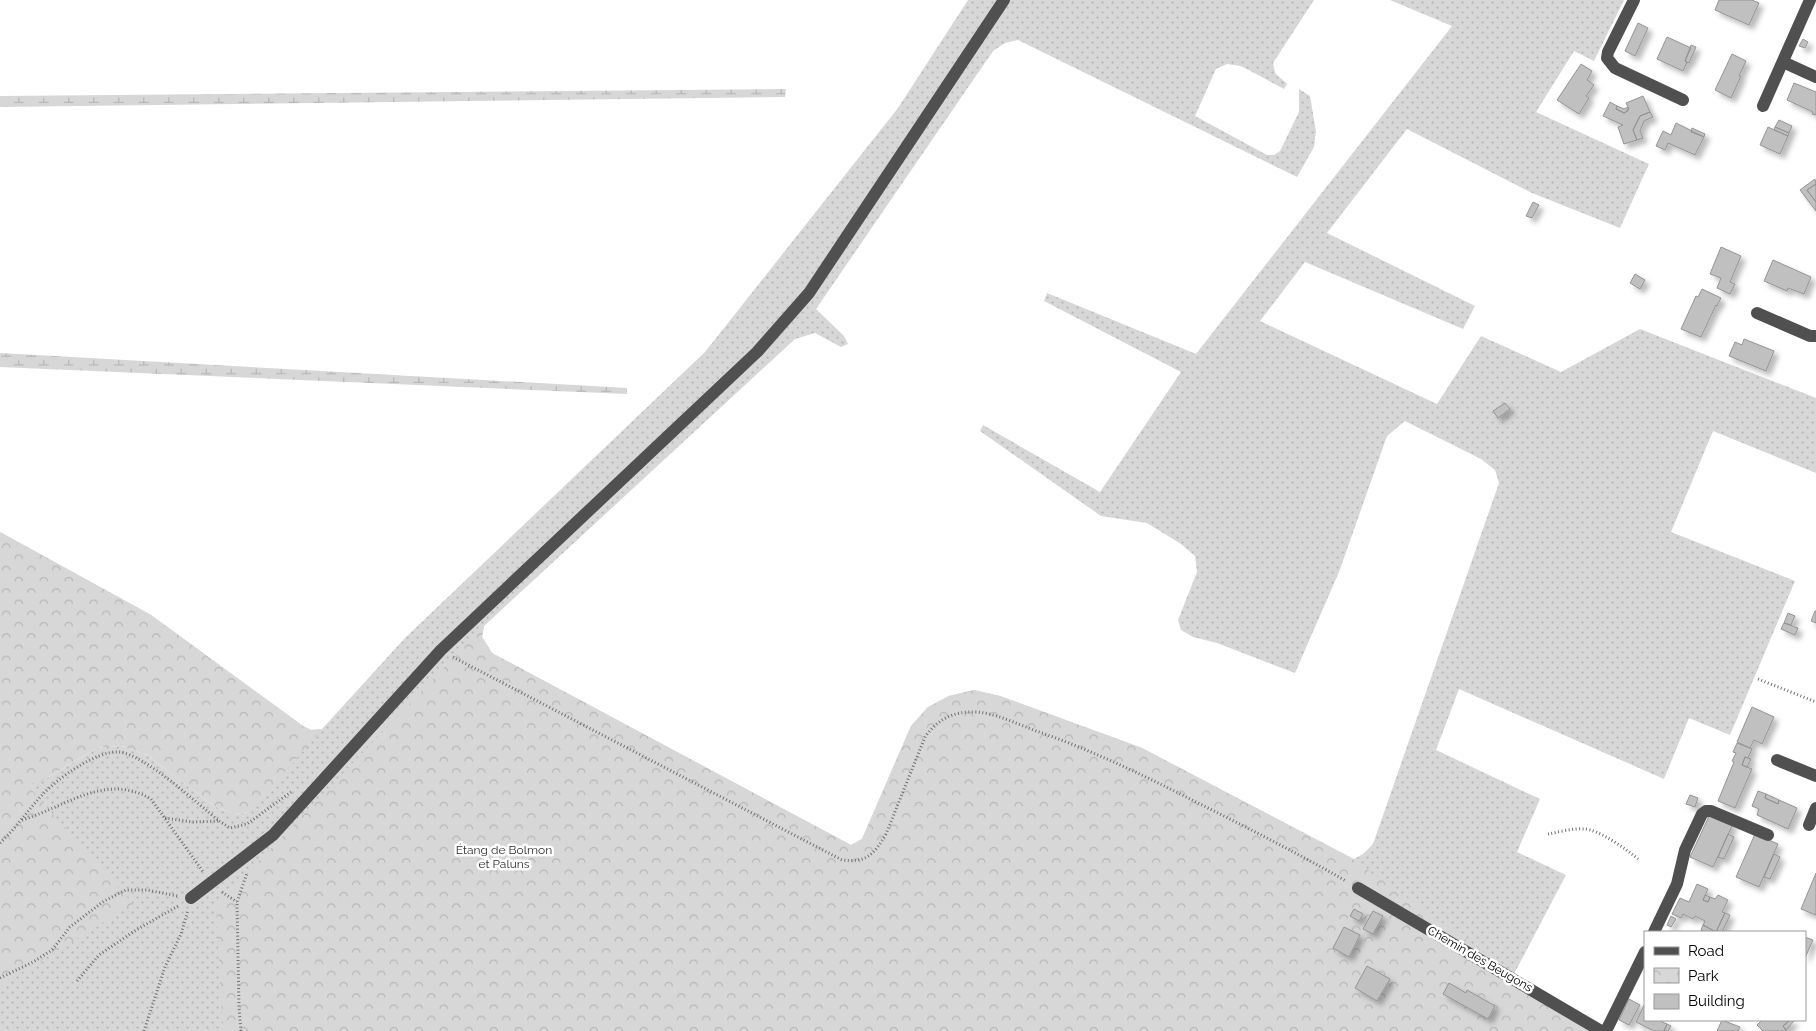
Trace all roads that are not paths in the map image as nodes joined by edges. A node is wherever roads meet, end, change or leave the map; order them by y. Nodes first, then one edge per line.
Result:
1 (1004, 0) edge
2 (1634, 0) edge
3 (1810, 0) edge
4 (1783, 62) junction
5 (1816, 77) edge
6 (1683, 100) dead end
7 (1763, 106) dead end
8 (1757, 313) dead end
9 (1816, 336) edge
10 (1778, 760) dead end
11 (1816, 776) edge
12 (1816, 808) edge
13 (1809, 825) dead end
14 (1768, 835) dead end
15 (1358, 888) road end
16 (191, 898) road end
17 (1654, 931) edge
18 (1644, 954) edge
19 (1601, 1031) edge
20 (1606, 1031) edge

1 - 16 street
2 - 6 street
3 - 4 street
4 - 5 street
4 - 7 street
8 - 9 street
10 - 11 street
12 - 13 street
14 - 17 street
15 - 19 street, Chemin des Beugons
18 - 20 street

